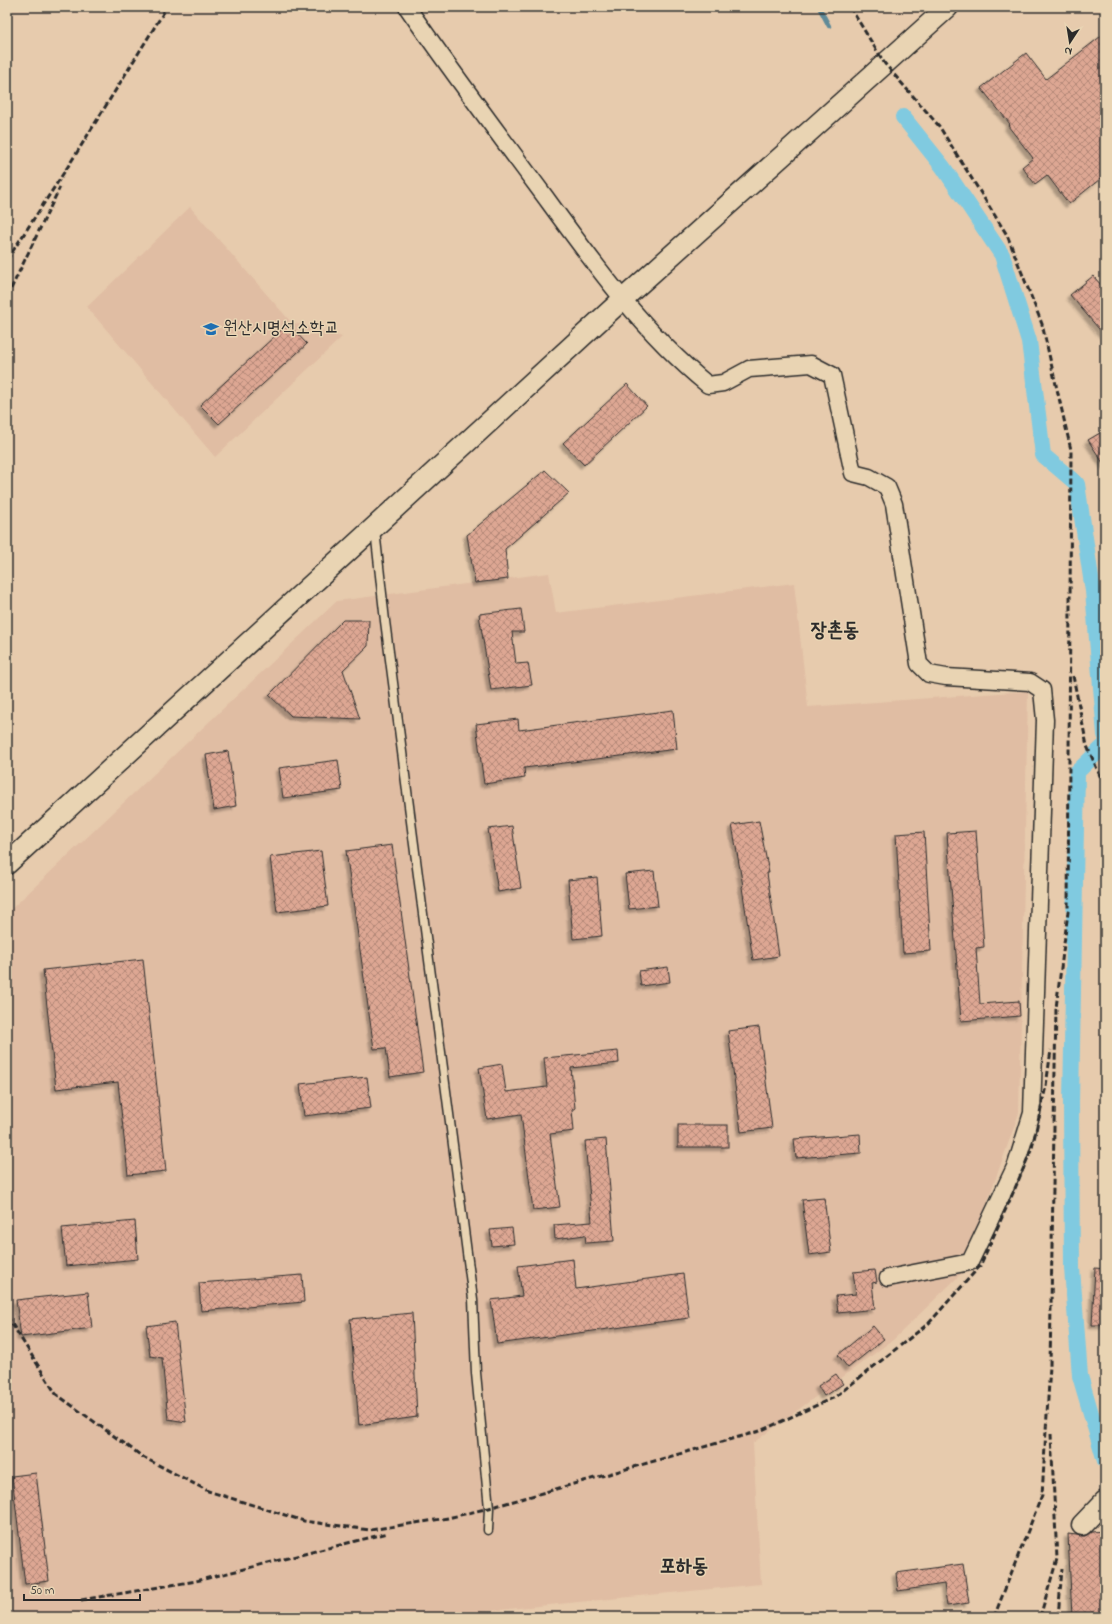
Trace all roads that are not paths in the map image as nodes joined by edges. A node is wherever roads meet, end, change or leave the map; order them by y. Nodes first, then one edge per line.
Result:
1 (407, 7) edge
2 (948, 7) edge
3 (623, 299) junction
4 (375, 527) junction
5 (7, 864) edge
6 (888, 1278) dead end
7 (1105, 1501) edge
8 (1082, 1525) dead end
9 (488, 1530) dead end

1 - 3 street
2 - 3 street
3 - 4 street
3 - 6 street
4 - 5 street
4 - 9 lane
7 - 8 street

